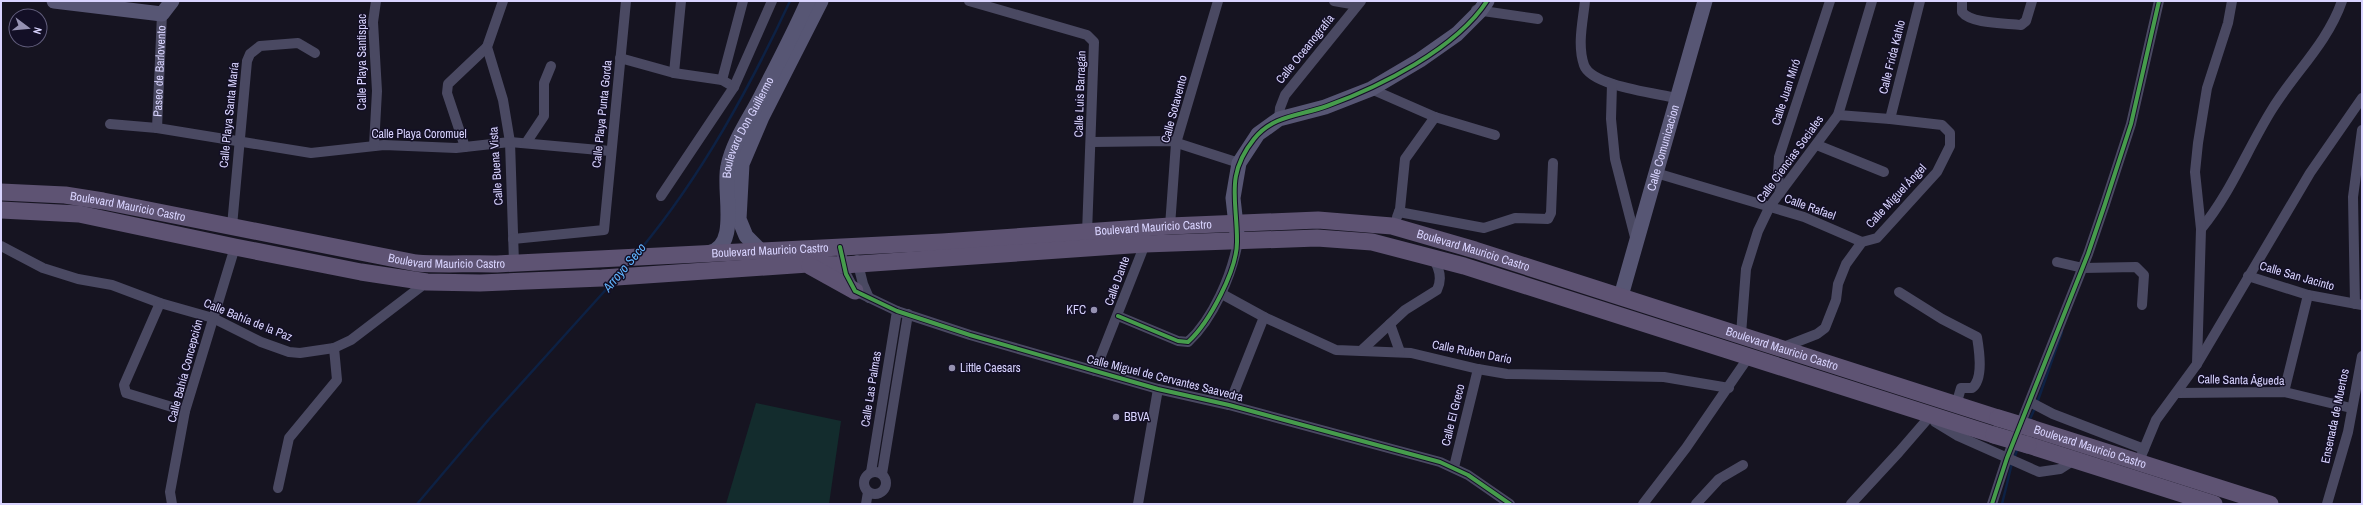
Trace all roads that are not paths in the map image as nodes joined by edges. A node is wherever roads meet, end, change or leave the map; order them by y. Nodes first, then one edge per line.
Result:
1 (54, 1) edge
2 (172, 1) edge
3 (376, 1) edge
4 (503, 1) edge
5 (626, 1) edge
6 (681, 1) edge
7 (743, 1) edge
8 (772, 1) edge
9 (808, 1) edge
10 (821, 1) edge
11 (969, 1) edge
12 (1218, 1) edge
13 (1334, 1) edge
14 (1585, 1) edge
15 (1704, 1) edge
16 (1830, 1) edge
17 (1872, 1) edge
18 (1920, 1) edge
19 (1962, 1) edge
20 (2032, 1) edge
21 (2159, 1) edge
22 (2232, 1) edge
23 (2342, 1) edge
24 (1359, 3) edge
25 (1478, 9) edge
26 (162, 14) junction
27 (1538, 19) dead end
28 (487, 47) junction
29 (315, 53) dead end
30 (620, 58) junction
31 (551, 66) dead end
32 (674, 73) junction
33 (722, 80) junction
34 (1612, 84) junction
35 (734, 87) junction
36 (1371, 89) junction
37 (1676, 98) junction
38 (2362, 98) edge
39 (1838, 115) junction
40 (1435, 117) junction
41 (1280, 119) junction
42 (1890, 119) junction
43 (110, 124) dead end
44 (157, 128) junction
45 (2362, 130) edge
46 (1495, 135) dead end
47 (239, 141) junction
48 (510, 142) junction
49 (1092, 142) junction
50 (526, 143) junction
51 (1176, 143) junction
52 (1817, 144) junction
53 (374, 146) junction
54 (465, 148) junction
55 (610, 151) junction
56 (1239, 163) junction
57 (1553, 163) dead end
58 (1884, 172) dead end
59 (1656, 173) junction
60 (1, 192) edge
61 (1780, 193) junction
62 (661, 196) dead end
63 (1770, 206) junction
64 (1, 210) edge
65 (1396, 219) junction
66 (1236, 224) junction
67 (232, 226) junction
68 (1170, 226) junction
69 (2201, 229) junction
70 (1087, 233) junction
71 (513, 239) junction
72 (1238, 241) junction
73 (1636, 241) junction
74 (1862, 242) junction
75 (1145, 244) junction
76 (1, 246) edge
77 (235, 247) junction
78 (848, 247) junction
79 (760, 250) junction
80 (708, 253) junction
81 (1432, 257) junction
82 (2058, 262) dead end
83 (514, 263) junction
84 (808, 264) junction
85 (850, 265) junction
86 (2082, 268) junction
87 (2248, 276) junction
88 (427, 282) junction
89 (1899, 292) dead end
90 (862, 294) junction
91 (1222, 294) junction
92 (2308, 295) junction
93 (1621, 296) junction
94 (160, 303) junction
95 (2142, 305) dead end
96 (2359, 305) edge
97 (897, 311) junction
98 (908, 314) junction
99 (1118, 316) junction
100 (1264, 317) junction
101 (213, 318) junction
102 (1390, 324) junction
103 (1741, 334) junction
104 (334, 348) junction
105 (1782, 348) junction
106 (1362, 350) junction
107 (1400, 352) junction
108 (1750, 355) junction
109 (2362, 356) edge
110 (2197, 364) junction
111 (1478, 369) junction
112 (1095, 371) junction
113 (1729, 388) junction
114 (1158, 389) junction
115 (2284, 392) junction
116 (2178, 393) junction
117 (2030, 402) junction
118 (1228, 405) junction
119 (1956, 405) junction
120 (2351, 408) junction
121 (186, 411) junction
122 (1929, 416) junction
123 (2141, 455) junction
124 (2007, 458) junction
125 (2074, 460) junction
126 (1743, 465) dead end
127 (1454, 467) junction
128 (871, 472) junction
129 (882, 474) junction
130 (278, 488) dead end
131 (868, 492) junction
132 (880, 493) junction
133 (172, 504) edge
134 (866, 504) edge
135 (878, 504) edge
136 (1138, 504) edge
137 (1510, 504) edge
138 (1643, 504) edge
139 (1696, 504) edge
140 (1851, 504) edge
141 (1992, 504) edge
142 (2214, 504) edge
143 (2270, 504) edge
144 (2327, 504) edge

1 - 26 street, Paseo de Barlovento
2 - 26 street, Paseo de Barlovento
3 - 53 street, Calle Playa Santispac
4 - 28 street
5 - 30 street, Calle Playa Punta Gorda
6 - 32 street
7 - 33 street
8 - 35 street
9 - 80 street, Boulevard Don Guillermo
10 - 79 street, Boulevard Don Guillermo
11 - 49 street, Calle Luis Barragán
12 - 51 street, Calle Sotavento
13 - 24 street
14 - 34 street
15 - 37 street, Calle Comunicacion
16 - 61 street, Calle Juan Miró
17 - 39 street, Calle Ciencias Sociales
18 - 42 street, Calle Frida Kahlo
19 - 20 street
21 - 86 street
22 - 69 street
23 - 69 street
24 - 41 street, Calle Oceanografía
25 - 27 street
25 - 36 street
26 - 44 street, Paseo de Barlovento
28 - 48 street, Calle Buena Vista
28 - 54 street
29 - 47 street, Calle Playa Santa María
30 - 32 street
30 - 55 street, Calle Playa Punta Gorda
31 - 50 street
32 - 33 street
33 - 35 street
34 - 37 street
34 - 73 street
35 - 62 street
36 - 40 street
36 - 41 street
37 - 59 street, Calle Comunicacion
38 - 87 street
39 - 42 street, Calle Miguel Ángel
39 - 52 street, Calle Ciencias Sociales
40 - 46 street
40 - 65 street
41 - 56 street
42 - 74 street, Calle Miguel Ángel
43 - 44 street, Calle Playa Coromuel
44 - 47 street, Calle Playa Coromuel
45 - 96 street
47 - 53 street, Calle Playa Coromuel
47 - 67 street, Calle Playa Santa María
48 - 50 street, Calle Playa Coromuel
48 - 54 street, Calle Playa Coromuel
48 - 71 street, Calle Buena Vista
49 - 51 street
49 - 70 street, Calle Luis Barragán
50 - 55 street, Calle Playa Coromuel
51 - 56 street
51 - 68 street, Calle Sotavento
52 - 58 street
52 - 61 street, Calle Ciencias Sociales
53 - 54 street, Calle Playa Coromuel
55 - 71 street, Calle Playa Punta Gorda
56 - 66 street
57 - 65 street
59 - 63 street, Calle Rafael
59 - 73 street, Calle Comunicacion
60 - 67 main road, Boulevard Mauricio Castro
61 - 63 street, Calle Ciencias Sociales
63 - 74 street, Calle Rafael
63 - 103 street, Calle Ciencias Sociales
64 - 77 main road, Boulevard Mauricio Castro
65 - 66 main road, Boulevard Mauricio Castro
65 - 93 main road, Boulevard Mauricio Castro
66 - 68 main road, Boulevard Mauricio Castro
66 - 72 street
67 - 83 main road, Boulevard Mauricio Castro
68 - 70 main road, Boulevard Mauricio Castro
69 - 110 street
70 - 78 main road, Boulevard Mauricio Castro
71 - 83 street, Calle Buena Vista
72 - 75 main road, Boulevard Mauricio Castro
72 - 81 main road, Boulevard Mauricio Castro
72 - 91 street
73 - 93 street, Calle Comunicacion
74 - 105 street, Calle Miguel Ángel
75 - 85 main road, Boulevard Mauricio Castro
75 - 99 street, Calle Dante
76 - 94 street, Calle Bahía de la Paz
77 - 88 main road, Boulevard Mauricio Castro
77 - 101 street, Calle Bahía Concepción
78 - 79 main road, Boulevard Mauricio Castro
78 - 85 street
78 - 85 street
79 - 80 main road, Boulevard Mauricio Castro
80 - 83 main road, Boulevard Mauricio Castro
81 - 102 street
81 - 108 main road, Boulevard Mauricio Castro
82 - 86 street
84 - 85 main road, Boulevard Mauricio Castro
84 - 88 main road, Boulevard Mauricio Castro
84 - 90 main road
85 - 90 street
85 - 90 street
86 - 95 street
86 - 117 street
87 - 92 street, Calle San Jacinto
87 - 110 street
88 - 104 street, Calle Bahía de la Paz
89 - 119 street
90 - 97 street, Calle Miguel de Cervantes Saavedra
91 - 99 street
91 - 100 street, Calle Ruben Darío
92 - 96 street, Calle San Jacinto
92 - 115 street
93 - 103 main road, Boulevard Mauricio Castro
94 - 101 street, Calle Bahía de la Paz
94 - 121 street
97 - 98 street, Calle Miguel de Cervantes Saavedra
97 - 128 street, Calle Las Palmas
98 - 112 street, Calle Miguel de Cervantes Saavedra
98 - 129 street, Calle Las Palmas
99 - 112 street, Calle Dante
100 - 106 street, Calle Ruben Darío
100 - 118 street
101 - 104 street, Calle Bahía de la Paz
101 - 121 street, Calle Bahía Concepción
102 - 106 street
102 - 107 street
103 - 105 main road, Boulevard Mauricio Castro
104 - 130 street
105 - 119 main road, Boulevard Mauricio Castro
106 - 107 street, Calle Ruben Darío
107 - 111 street, Calle Ruben Darío
108 - 113 street
108 - 122 main road, Boulevard Mauricio Castro
109 - 120 street, Ensenada de Muertos
110 - 116 street
111 - 113 street, Calle Ruben Darío
111 - 127 street, Calle El Greco
112 - 114 street, Calle Miguel de Cervantes Saavedra
113 - 138 street
114 - 118 street, Calle Miguel de Cervantes Saavedra
114 - 136 street
115 - 116 street, Calle Santa Águeda
115 - 120 street, Calle Santa Águeda
116 - 123 street
117 - 123 street
117 - 124 street
118 - 127 street, Calle Miguel de Cervantes Saavedra
119 - 123 main road, Boulevard Mauricio Castro, bridge
120 - 144 street, Ensenada de Muertos
121 - 133 street, Calle Bahía Concepción
122 - 124 street
122 - 125 main road, Boulevard Mauricio Castro, bridge
122 - 140 street
123 - 143 main road, Boulevard Mauricio Castro
124 - 125 street
124 - 141 street
125 - 142 main road, Boulevard Mauricio Castro
126 - 139 street
127 - 137 street, Calle Miguel de Cervantes Saavedra
128 - 129 street
128 - 131 street
129 - 132 street
131 - 132 street
131 - 134 street
132 - 135 street

